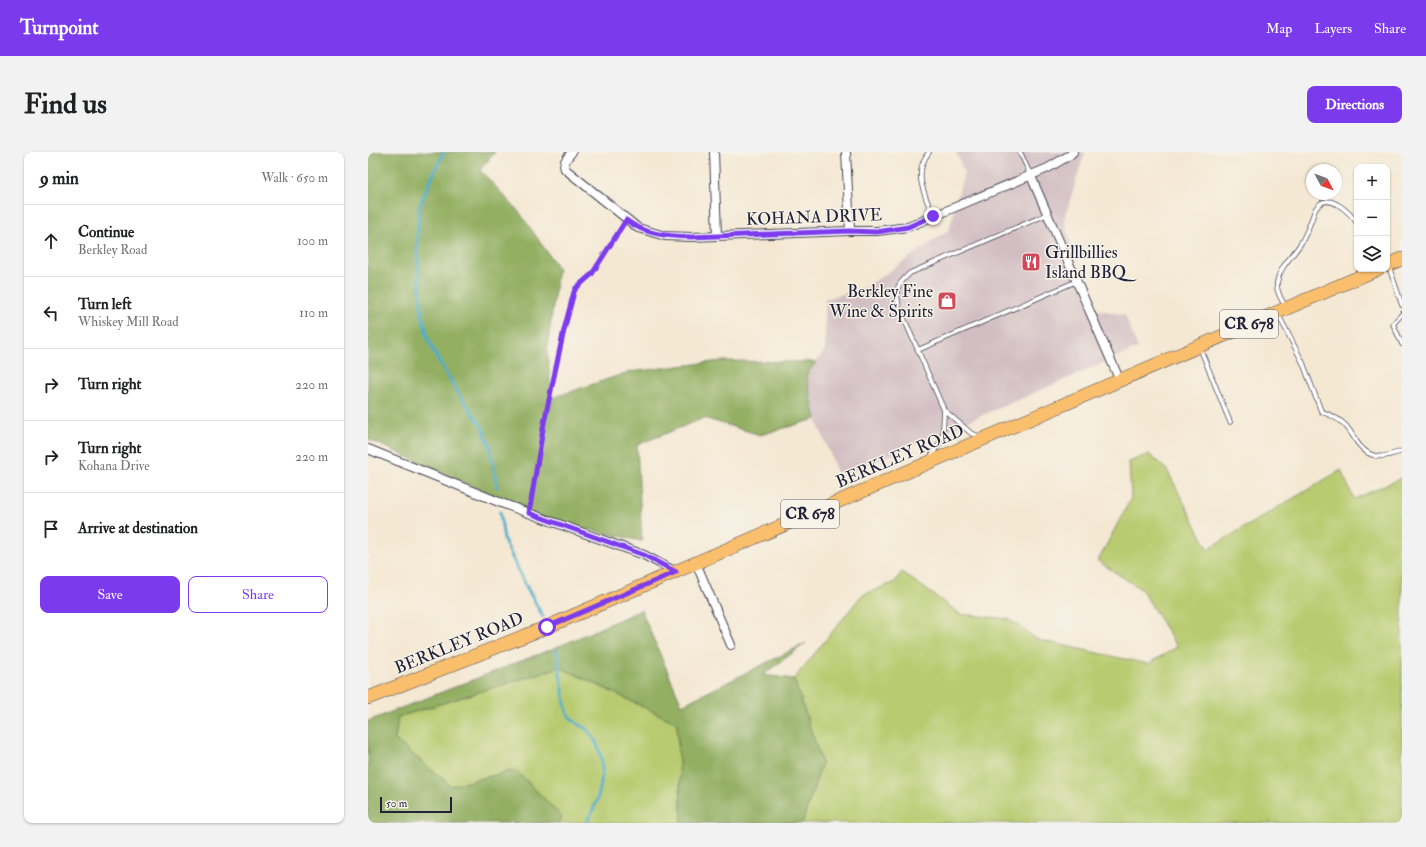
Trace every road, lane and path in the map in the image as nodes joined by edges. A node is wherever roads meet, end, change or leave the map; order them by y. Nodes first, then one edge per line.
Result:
1 (572, 152) edge
2 (714, 152) edge
3 (846, 152) edge
4 (929, 152) edge
5 (1020, 152) edge
6 (1073, 152) edge
7 (1030, 174) junction
8 (1048, 214) junction
9 (933, 216) junction
10 (1354, 219) edge
11 (626, 220) junction
12 (850, 231) junction
13 (717, 236) junction
14 (1402, 259) edge
15 (1390, 264) edge
16 (1371, 272) edge
17 (1388, 272) edge
18 (1077, 281) junction
19 (1402, 305) edge
20 (1282, 310) junction
21 (1402, 314) edge
22 (1402, 344) edge
23 (1200, 346) junction
24 (918, 350) junction
25 (1120, 381) junction
26 (944, 410) junction
27 (1230, 422) dead end
28 (989, 438) junction
29 (368, 449) edge
30 (1402, 451) edge
31 (924, 466) junction
32 (529, 513) junction
33 (696, 563) junction
34 (676, 572) junction
35 (732, 645) dead end
36 (368, 698) edge

1 - 11 street, KOHANA DRIVE
2 - 13 street
3 - 12 street
4 - 9 lane
5 - 7 lane
6 - 7 street, KOHANA DRIVE
7 - 8 street
7 - 9 street, KOHANA DRIVE
8 - 18 street
8 - 24 lane
9 - 12 street, KOHANA DRIVE
10 - 20 lane
11 - 13 street, KOHANA DRIVE
11 - 32 path
12 - 13 street, KOHANA DRIVE
14 - 15 main road, BERKLEY ROAD / CR 678
16 - 20 main road, BERKLEY ROAD / CR 678
17 - 19 lane
18 - 24 lane
18 - 25 street
20 - 23 main road, BERKLEY ROAD / CR 678
20 - 30 lane
21 - 22 lane
23 - 25 main road, BERKLEY ROAD / CR 678
23 - 27 lane
24 - 26 lane
25 - 28 main road, BERKLEY ROAD / CR 678
26 - 28 lane
26 - 31 lane
28 - 31 main road, BERKLEY ROAD / CR 678
29 - 32 street
31 - 33 main road, BERKLEY ROAD / CR 678
32 - 34 street
33 - 34 main road, BERKLEY ROAD / CR 678
33 - 35 street
34 - 36 main road, BERKLEY ROAD / CR 678

